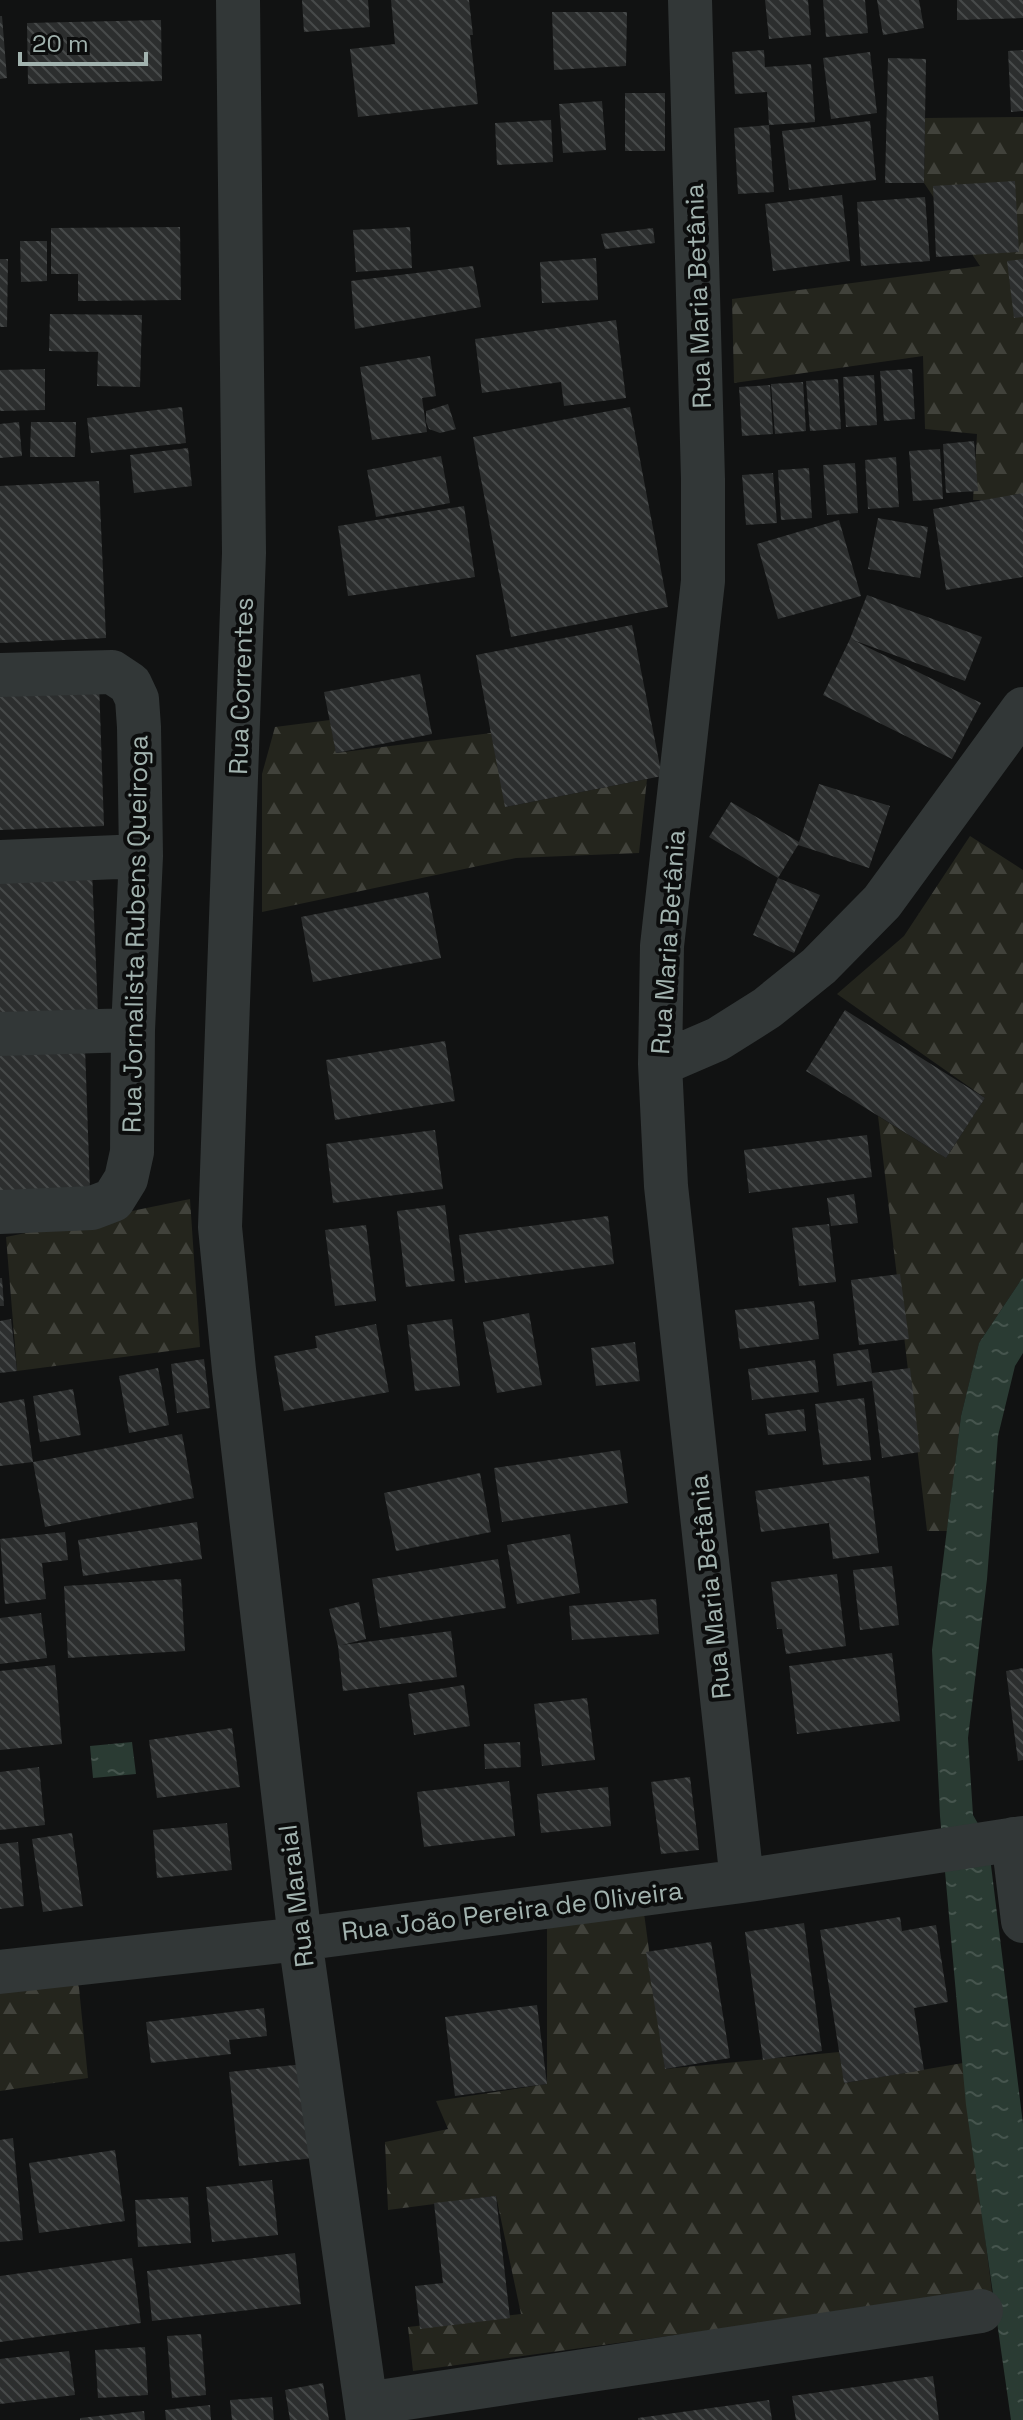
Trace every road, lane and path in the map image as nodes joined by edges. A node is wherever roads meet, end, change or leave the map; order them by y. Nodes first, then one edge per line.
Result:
1 (238, 0) edge
2 (690, 0) edge
3 (0, 675) edge
4 (1023, 709) edge
5 (141, 856) junction
6 (0, 862) edge
7 (133, 1030) junction
8 (0, 1034) edge
9 (660, 1064) junction
10 (0, 1212) edge
11 (234, 1370) joint
12 (1009, 1839) edge
13 (742, 1881) junction
14 (1023, 1921) edge
15 (300, 1939) junction
16 (0, 1972) edge
17 (981, 2311) dead end
18 (367, 2412) edge

1 - 11 street, Rua Correntes
2 - 9 street, Rua Maria Betânia
3 - 5 street, Rua Jornalista Rubens Queiroga
4 - 9 street
5 - 6 street
5 - 7 street, Rua Jornalista Rubens Queiroga
7 - 8 street
7 - 10 street, Rua Jornalista Rubens Queiroga
9 - 13 street, Rua Maria Betânia
11 - 15 street, Rua Maraial
12 - 13 street, Rua João Pereira de Oliveira
12 - 14 street
13 - 15 street, Rua João Pereira de Oliveira
15 - 16 street, Rua João Pereira de Oliveira
15 - 18 street, Rua Maraial
17 - 18 street

